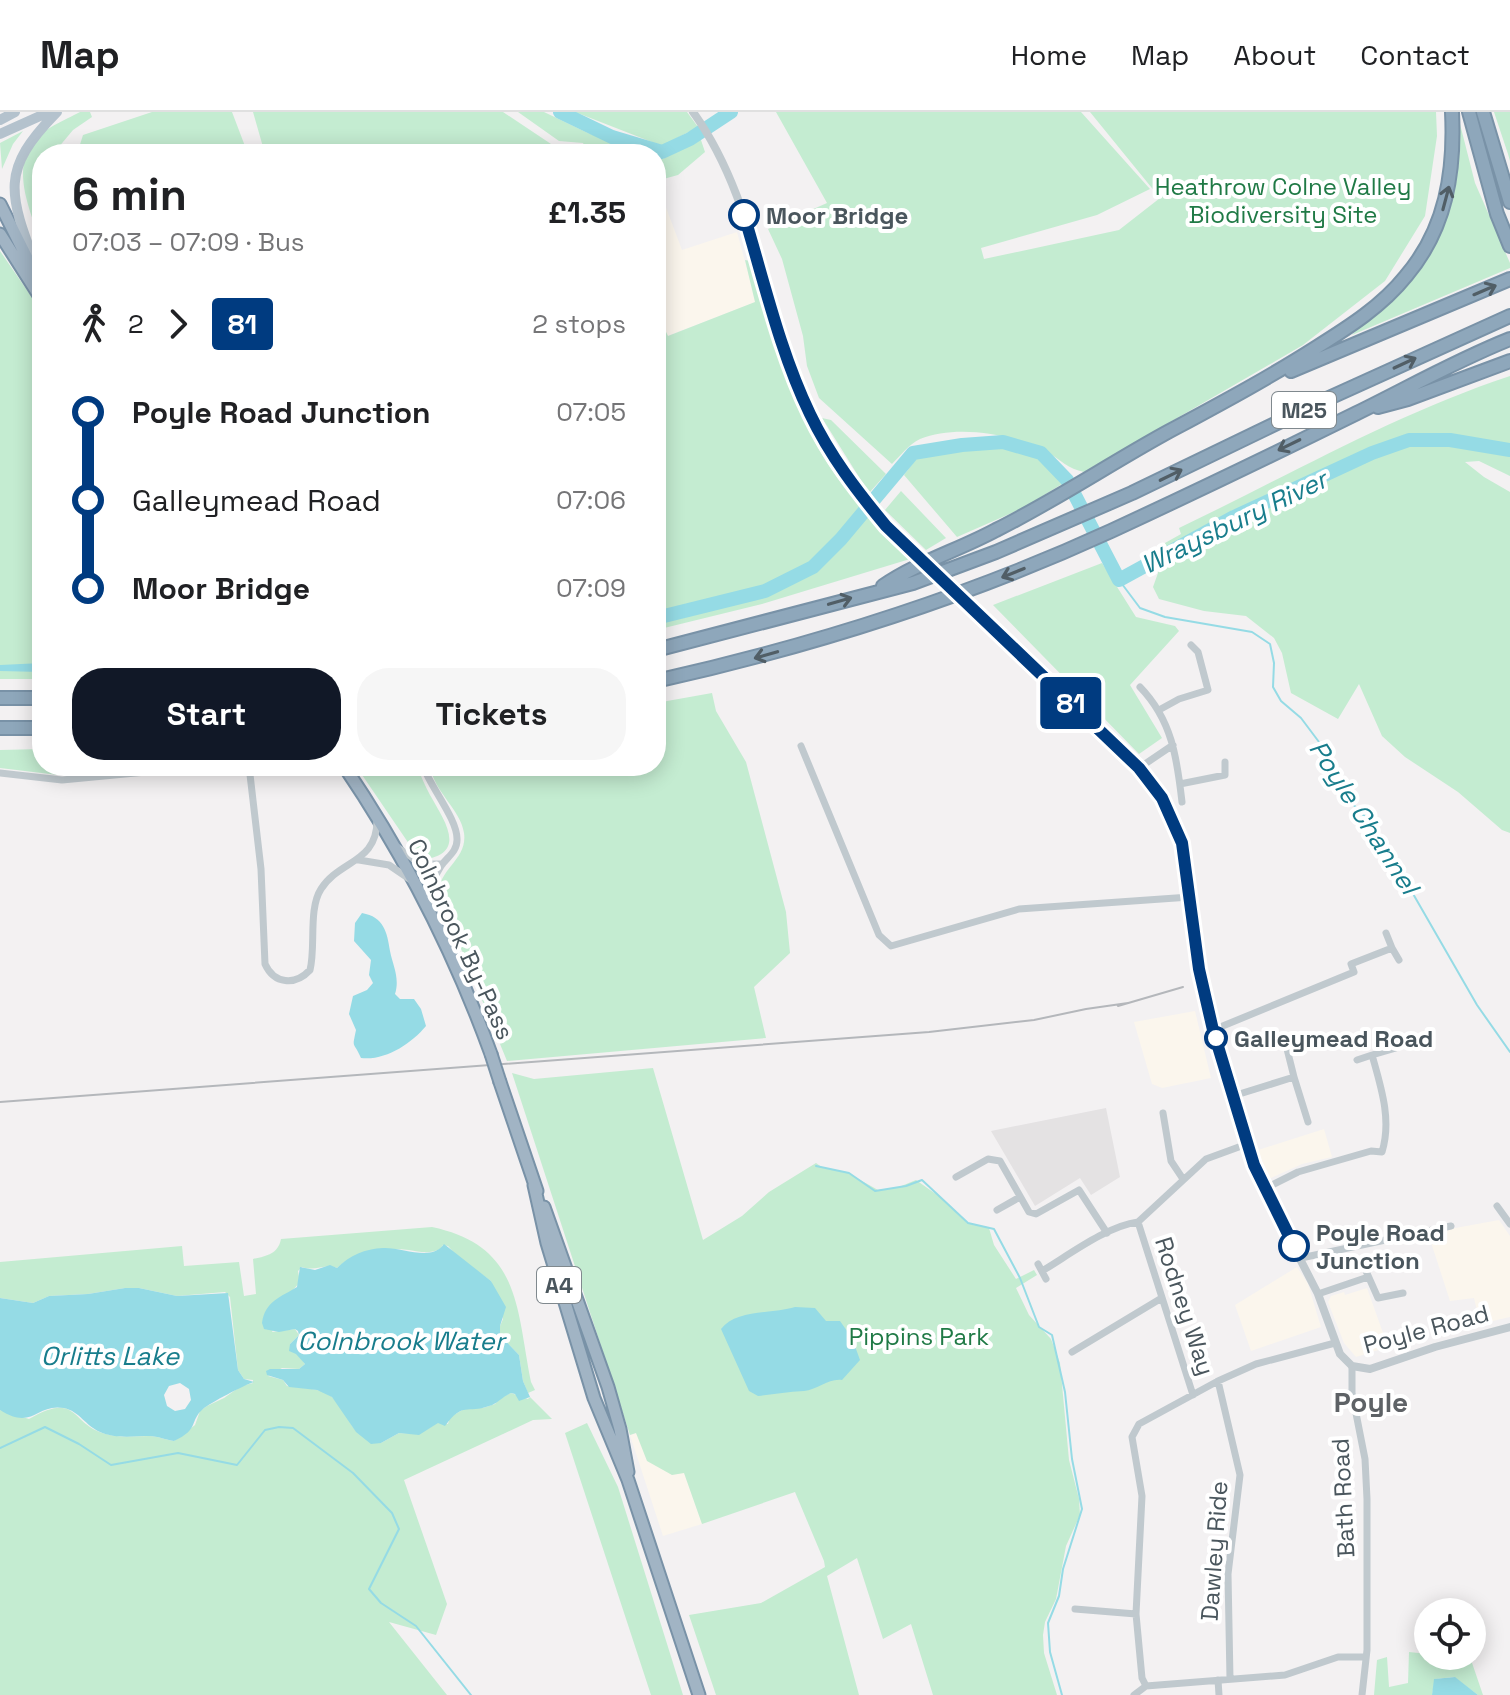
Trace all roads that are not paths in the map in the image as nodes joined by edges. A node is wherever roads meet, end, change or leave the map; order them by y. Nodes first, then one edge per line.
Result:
1 (15, 112) edge
2 (49, 112) edge
3 (57, 112) edge
4 (693, 112) edge
5 (1452, 112) edge
6 (1469, 112) edge
7 (1483, 112) edge
8 (0, 120) edge
9 (0, 134) edge
10 (1510, 202) edge
11 (0, 204) edge
12 (0, 234) edge
13 (1510, 246) edge
14 (32, 255) edge
15 (32, 268) edge
16 (1510, 279) edge
17 (32, 284) edge
18 (1510, 316) edge
19 (1510, 339) edge
20 (1510, 361) edge
21 (1258, 385) junction
22 (1359, 412) junction
23 (877, 590) junction
24 (1191, 645) dead end
25 (666, 647) edge
26 (666, 679) edge
27 (1140, 687) dead end
28 (0, 698) edge
29 (32, 698) edge
30 (1159, 710) junction
31 (0, 728) edge
32 (32, 728) edge
33 (1173, 745) junction
34 (801, 746) dead end
35 (1225, 762) dead end
36 (1139, 768) junction
37 (0, 773) edge
38 (104, 776) edge
39 (250, 776) edge
40 (351, 776) edge
41 (427, 776) edge
42 (1180, 784) junction
43 (1182, 802) dead end
44 (376, 813) junction
45 (394, 845) junction
46 (359, 860) junction
47 (442, 864) junction
48 (415, 884) junction
49 (1190, 897) junction
50 (431, 914) junction
51 (1386, 933) dead end
52 (1392, 948) junction
53 (1399, 960) dead end
54 (1213, 1030) junction
55 (1285, 1041) dead end
56 (1396, 1048) dead end
57 (1372, 1055) junction
58 (1357, 1060) dead end
59 (1294, 1077) junction
60 (1233, 1096) junction
61 (1163, 1113) dead end
62 (1308, 1122) dead end
63 (1247, 1144) junction
64 (956, 1177) dead end
65 (1183, 1179) junction
66 (1264, 1189) junction
67 (1020, 1197) junction
68 (1497, 1206) dead end
69 (997, 1210) dead end
70 (1138, 1222) junction
71 (1510, 1224) edge
72 (1451, 1226) dead end
73 (1107, 1233) junction
74 (1301, 1258) junction
75 (1042, 1271) dead end
76 (1403, 1293) dead end
77 (1318, 1294) junction
78 (1160, 1299) junction
79 (1510, 1327) edge
80 (1335, 1343) junction
81 (1072, 1352) dead end
82 (1352, 1366) junction
83 (1218, 1381) junction
84 (1193, 1395) junction
85 (1075, 1609) dead end
86 (1136, 1614) junction
87 (1366, 1657) junction
88 (1230, 1679) junction
89 (1218, 1680) junction
90 (1146, 1686) junction
91 (699, 1695) edge
92 (1134, 1695) edge
93 (1219, 1695) edge
94 (1362, 1695) edge

1 - 8 main road
2 - 9 main road
3 - 14 main road
4 - 36 street, bridge
21 -> 5 highway, M25
6 - 13 highway
7 - 10 highway
11 - 15 highway
12 - 17 highway
21 -> 16 highway, M25
23 -> 18 highway, M25
19 - 22 highway, M25
20 - 22 highway, M25
21 - 23 highway, M25
22 -> 26 highway, M25
25 -> 23 highway, M25
24 - 30 street
27 - 30 street
28 - 29 highway
30 - 33 street
31 - 32 highway
33 - 36 street
33 - 42 street
34 - 49 street
35 - 42 street
36 - 49 street
37 - 38 street
39 - 46 street
40 - 44 highway, Colnbrook By-Pass / A4
41 - 47 street
42 - 43 street
44 - 45 highway, Colnbrook By-Pass / A4
44 - 46 street
45 - 47 street
45 - 48 highway, Colnbrook By-Pass / A4
46 - 48 street
47 - 50 street
48 - 50 highway, Colnbrook By-Pass / A4
49 - 54 street
50 - 91 highway, Colnbrook By-Pass / A4, bridge
51 - 52 street
52 - 53 street
52 - 54 street
54 - 60 street
55 - 59 street
56 - 57 street
57 - 58 street
57 - 66 street
59 - 60 street
59 - 62 street
60 - 63 street
61 - 65 street
63 - 65 street, Rodney Way
63 - 66 street
64 - 67 street
65 - 70 street, Rodney Way
66 - 74 street
67 - 69 street
67 - 73 street
68 - 71 street
70 - 73 street
70 - 78 street, Rodney Way
72 - 74 street
73 - 75 street
74 - 77 street
76 - 77 street
77 - 80 street
78 - 81 street
78 - 84 street, Rodney Way
79 - 82 street, Poyle Road
80 - 82 street
80 - 83 street
82 - 87 street, Bath Road
83 - 84 street
83 - 88 street, Dawley Ride
84 - 86 street
85 - 86 street
86 - 90 street
87 - 88 street
87 - 94 street, Bath Road
88 - 89 street
89 - 90 street
89 - 93 street
90 - 92 street

